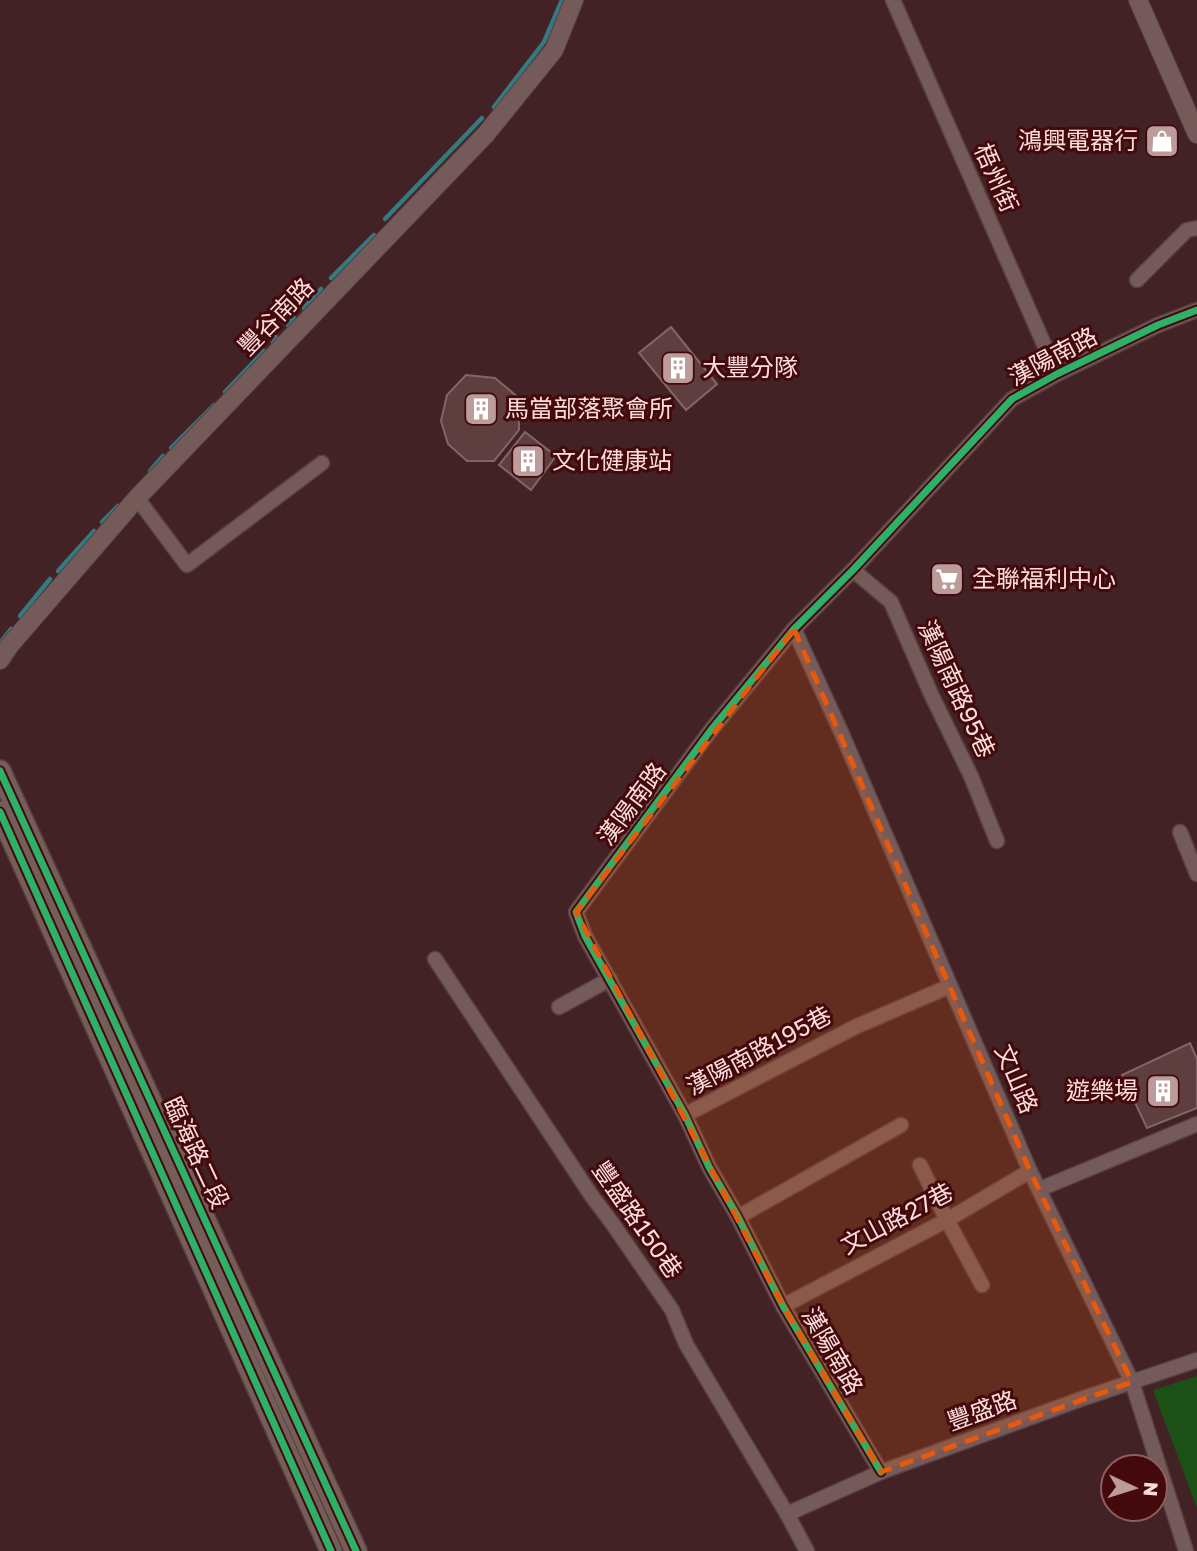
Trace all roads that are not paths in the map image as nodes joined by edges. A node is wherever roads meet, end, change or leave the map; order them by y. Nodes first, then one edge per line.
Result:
1 (573, 0) edge
2 (892, 0) edge
3 (1138, 0) edge
4 (1197, 134) edge
5 (1197, 228) edge
6 (1137, 280) dead end
7 (1197, 310) edge
8 (1057, 374) junction
9 (322, 463) dead end
10 (136, 498) junction
11 (853, 570) junction
12 (794, 629) junction
13 (0, 660) edge
14 (0, 771) edge
15 (0, 812) edge
16 (1180, 832) dead end
17 (997, 841) dead end
18 (1197, 874) edge
19 (435, 959) dead end
20 (610, 979) junction
21 (950, 986) junction
22 (559, 1007) dead end
23 (685, 1115) junction
24 (1197, 1124) edge
25 (901, 1125) dead end
26 (920, 1165) dead end
27 (1030, 1171) junction
28 (1040, 1189) junction
29 (738, 1217) junction
30 (947, 1220) junction
31 (982, 1285) dead end
32 (783, 1306) junction
33 (1197, 1360) edge
34 (1132, 1382) junction
35 (881, 1472) junction
36 (787, 1514) junction
37 (331, 1551) edge
38 (356, 1551) edge
39 (807, 1551) edge
40 (1186, 1551) edge

1 - 10 street, 豐谷南路
2 - 8 street, 梧州街
3 - 4 street
5 - 6 street
7 - 8 street, 漢陽南路
8 - 11 street, 漢陽南路
9 - 10 street
10 - 13 street, 豐谷南路
11 - 12 street, 漢陽南路
11 - 17 street, 漢陽南路95巷
12 - 20 street, 漢陽南路
12 - 21 street, 文山路
14 - 38 main road, 臨海路二段
15 - 37 main road, 臨海路二段
16 - 18 street
19 - 36 street, 豐盛路150巷
20 - 22 street
20 - 23 street, 漢陽南路
21 - 23 street, 漢陽南路195巷
21 - 27 street, 文山路
23 - 29 street, 漢陽南路
24 - 28 street
25 - 29 street
26 - 30 street
27 - 28 street, 文山路
27 - 30 street, 文山路27巷
28 - 34 street, 文山路
29 - 32 street, 漢陽南路
30 - 31 street
30 - 32 street, 文山路27巷
32 - 35 street, 漢陽南路
33 - 34 street, 豐盛路
34 - 35 street, 豐盛路
34 - 40 street, 文山路
35 - 36 street, 豐盛路
36 - 39 street, 豐盛路150巷

